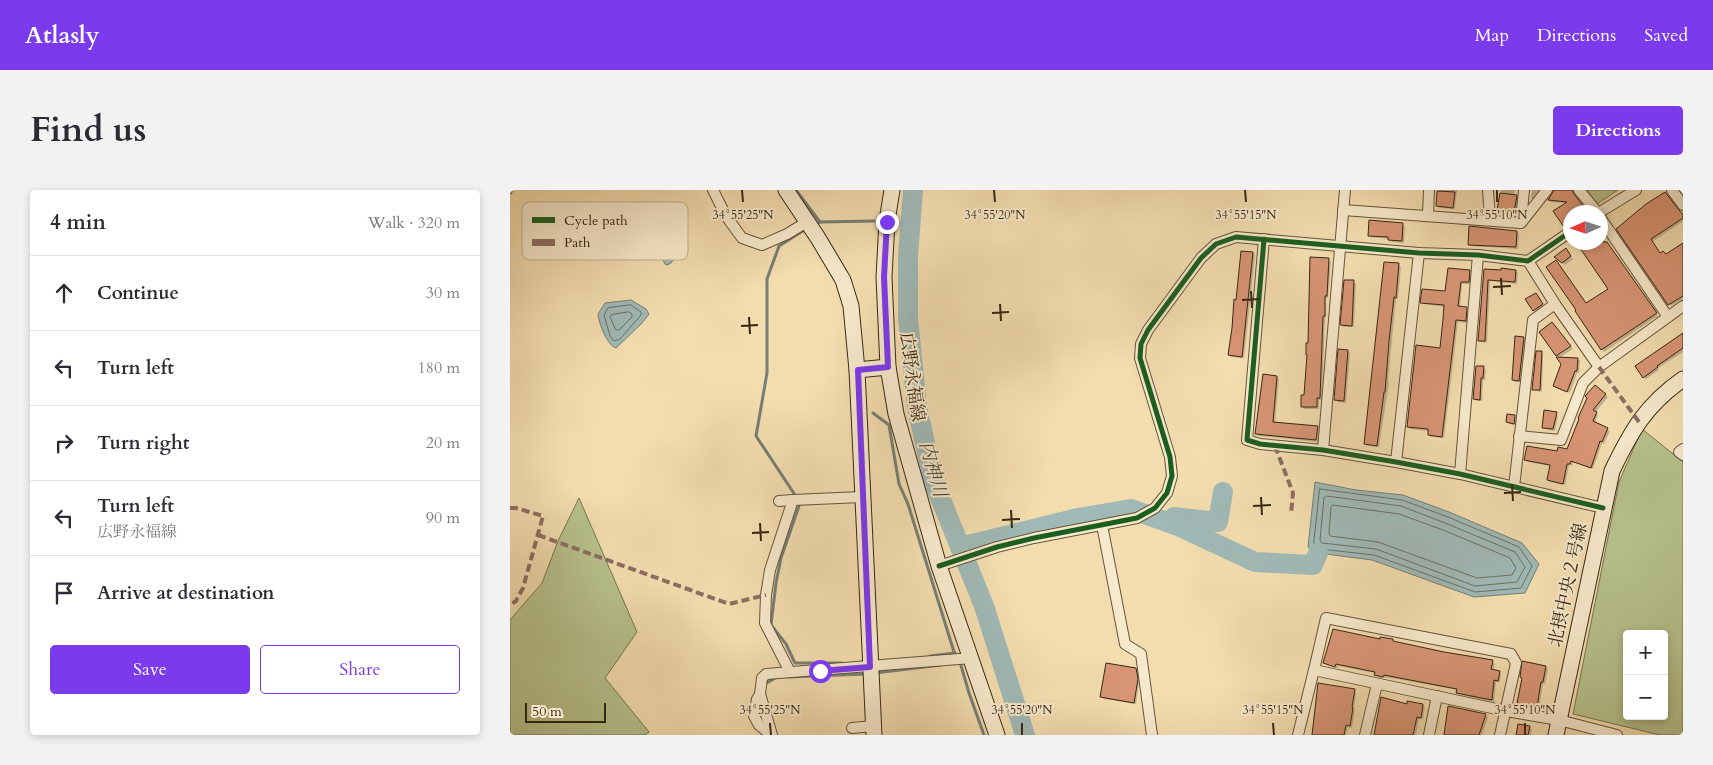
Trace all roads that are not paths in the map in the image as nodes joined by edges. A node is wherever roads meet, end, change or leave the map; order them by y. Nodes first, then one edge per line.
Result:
1 (713, 190) edge
2 (786, 190) edge
3 (892, 190) edge
4 (1345, 190) edge
5 (1429, 190) edge
6 (1488, 190) edge
7 (1524, 190) edge
8 (1547, 190) edge
9 (1579, 190) edge
10 (1636, 190) edge
11 (1672, 190) edge
12 (1593, 205) edge
13 (1683, 205) edge
14 (1608, 207) edge
15 (1343, 210) junction
16 (1428, 216) junction
17 (1490, 220) junction
18 (807, 222) junction
19 (1521, 223) junction
20 (1608, 229) edge
21 (1563, 237) edge
22 (1264, 239) junction
23 (1341, 245) junction
24 (1419, 253) junction
25 (1478, 255) junction
26 (1528, 261) junction
27 (1555, 304) junction
28 (1683, 306) edge
29 (1668, 317) junction
30 (888, 367) junction
31 (1599, 367) junction
32 (858, 370) junction
33 (1683, 379) edge
34 (1519, 436) junction
35 (1683, 449) edge
36 (1323, 450) junction
37 (1683, 455) edge
38 (1396, 462) junction
39 (1460, 474) junction
40 (1514, 487) junction
41 (862, 497) junction
42 (793, 500) junction
43 (779, 501) dead end
44 (1604, 508) junction
45 (1102, 525) junction
46 (943, 564) junction
47 (972, 658) junction
48 (870, 667) junction
49 (1314, 670) junction
50 (790, 672) junction
51 (1377, 684) junction
52 (1437, 696) junction
53 (1506, 711) junction
54 (852, 728) dead end
55 (1557, 728) edge
56 (873, 731) edge
57 (772, 735) edge
58 (997, 735) edge
59 (1152, 735) edge
60 (1298, 735) edge
61 (1365, 735) edge
62 (1429, 735) edge
63 (1500, 735) edge
64 (1615, 735) edge

1 - 18 street
2 - 18 street
3 - 30 street, 広野永福線
4 - 15 street
5 - 16 street
6 - 17 street
7 - 19 street
8 - 19 street
9 - 12 street
10 - 14 street
11 - 13 street
15 - 16 street
15 - 23 street
16 - 17 street
17 - 19 street
18 - 32 street
20 - 29 street
21 - 26 street
22 - 23 street
22 - 36 street
22 - 45 street
23 - 24 street
23 - 36 street
24 - 25 street
24 - 38 street
25 - 26 street
25 - 39 street
26 - 27 street
27 - 31 street
27 - 34 street
28 - 29 street
29 - 31 street
30 - 32 street
30 - 46 street, 広野永福線
31 - 34 street
32 - 41 street
33 - 44 street, 北摂中央２号線
34 - 40 street
35 - 37 street
36 - 38 street
38 - 39 street
39 - 40 street
40 - 44 street
41 - 42 street
41 - 48 street
42 - 43 street
42 - 50 street
44 - 55 street, 北摂中央２号線
45 - 46 street
45 - 59 street
46 - 47 street, 広野永福線
47 - 48 street
47 - 58 street, 広野永福線
48 - 50 street
48 - 56 street
49 - 51 street
49 - 53 street
49 - 60 street
50 - 57 street
51 - 52 street
51 - 61 street
52 - 53 street
52 - 62 street
53 - 55 street
53 - 63 street
54 - 56 street
55 - 64 street

